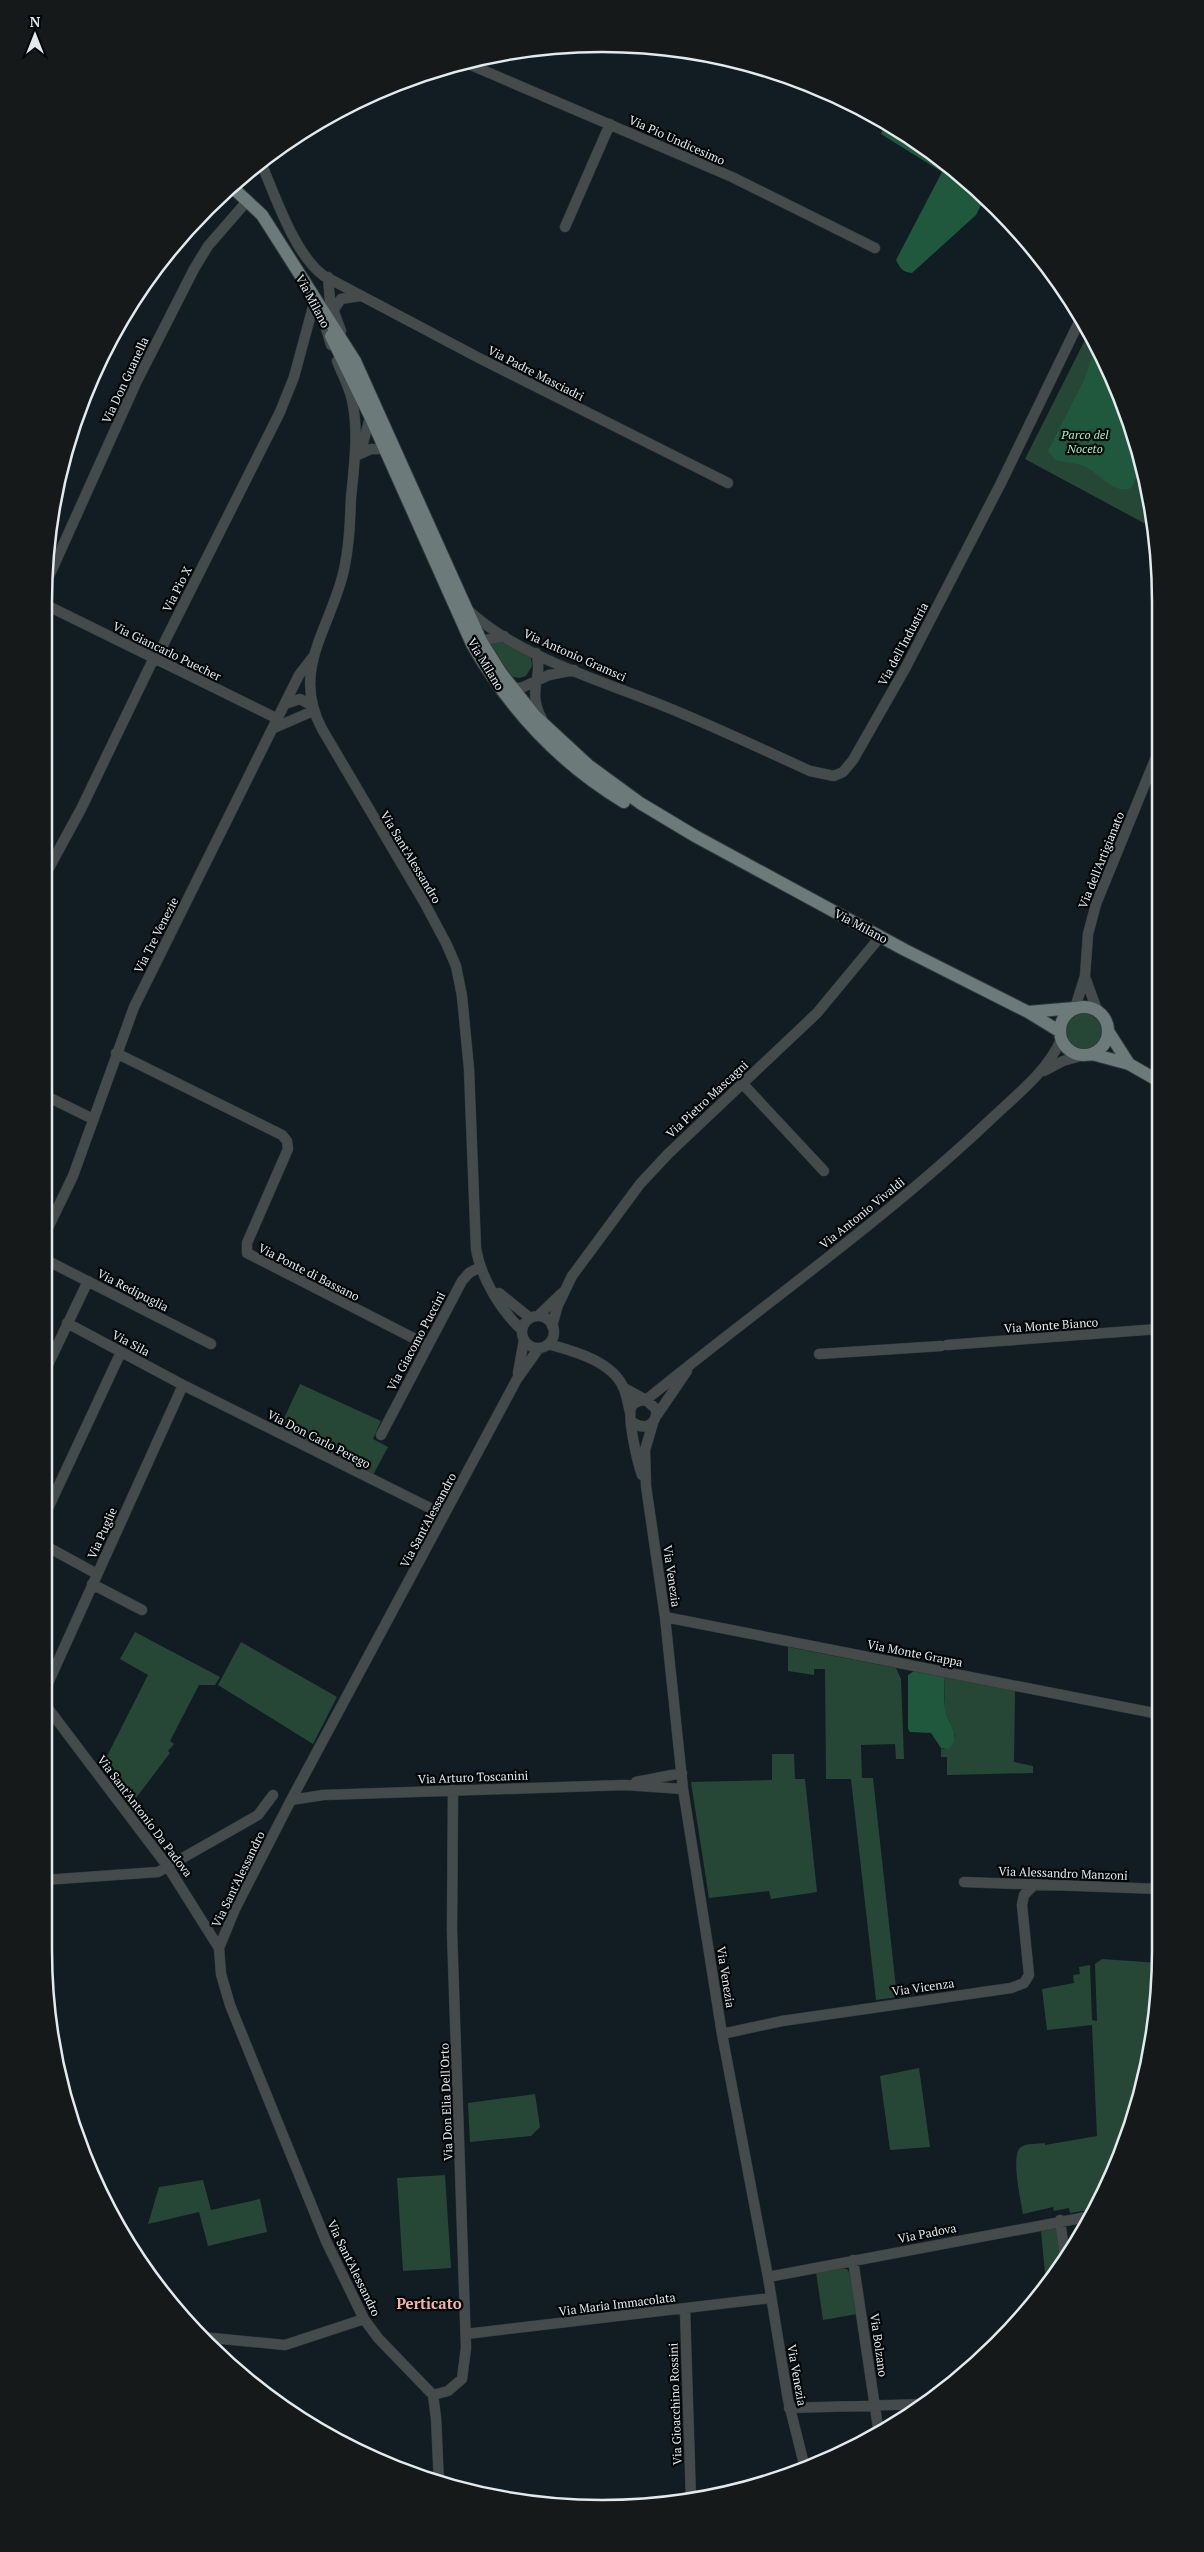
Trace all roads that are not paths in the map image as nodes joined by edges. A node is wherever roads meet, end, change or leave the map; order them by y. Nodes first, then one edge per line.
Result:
1 (476, 67) edge
2 (610, 124) junction
3 (264, 169) edge
4 (237, 191) edge
5 (248, 200) junction
6 (565, 227) dead end
7 (875, 248) dead end
8 (296, 270) junction
9 (332, 280) junction
10 (362, 296) junction
11 (314, 303) junction
12 (333, 311) junction
13 (325, 325) junction
14 (1078, 327) edge
15 (346, 346) junction
16 (355, 361) junction
17 (371, 418) junction
18 (384, 449) junction
19 (357, 457) junction
20 (728, 483) dead end
21 (54, 565) edge
22 (52, 608) edge
23 (466, 608) junction
24 (504, 636) junction
25 (479, 646) junction
26 (536, 653) junction
27 (314, 655) junction
28 (156, 659) junction
29 (484, 664) junction
30 (574, 670) junction
31 (535, 680) junction
32 (512, 689) junction
33 (636, 695) joint
34 (285, 704) junction
35 (312, 708) junction
36 (276, 723) junction
37 (548, 729) junction
38 (1152, 767) edge
39 (695, 836) junction
40 (52, 863) edge
41 (880, 937) junction
42 (1085, 976) junction
43 (1075, 1008) junction
44 (1097, 1010) junction
45 (1028, 1012) junction
46 (1108, 1031) junction
47 (1060, 1035) junction
48 (116, 1053) junction
49 (1088, 1054) junction
50 (1129, 1064) junction
51 (1039, 1074) junction
52 (1152, 1077) edge
53 (742, 1083) junction
54 (52, 1099) edge
55 (93, 1119) junction
56 (824, 1171) dead end
57 (52, 1219) edge
58 (52, 1262) edge
59 (480, 1267) junction
60 (487, 1279) junction
61 (88, 1281) junction
62 (564, 1290) junction
63 (534, 1317) junction
64 (67, 1323) junction
65 (1152, 1329) edge
66 (523, 1335) junction
67 (548, 1338) junction
68 (211, 1344) dead end
69 (427, 1345) junction
70 (121, 1352) junction
71 (819, 1354) dead end
72 (52, 1356) edge
73 (693, 1362) junction
74 (517, 1379) junction
75 (183, 1385) junction
76 (624, 1388) junction
77 (646, 1400) junction
78 (631, 1417) junction
79 (655, 1419) junction
80 (381, 1435) dead end
81 (646, 1486) junction
82 (52, 1500) edge
83 (444, 1515) junction
84 (52, 1549) edge
85 (97, 1574) junction
86 (92, 1584) junction
87 (142, 1610) dead end
88 (665, 1617) junction
89 (52, 1674) edge
90 (1152, 1712) edge
91 (52, 1715) edge
92 (682, 1773) junction
93 (300, 1784) junction
94 (625, 1785) junction
95 (683, 1789) junction
96 (453, 1790) junction
97 (273, 1794) dead end
98 (323, 1795) junction
99 (291, 1800) junction
100 (168, 1867) junction
101 (52, 1879) edge
102 (964, 1882) dead end
103 (1034, 1885) junction
104 (1152, 1888) edge
105 (219, 1948) junction
106 (722, 2034) junction
107 (1082, 2217) edge
108 (1060, 2220) junction
109 (1064, 2248) edge
110 (853, 2260) junction
111 (768, 2277) junction
112 (771, 2298) junction
113 (685, 2309) junction
114 (364, 2319) junction
115 (466, 2334) junction
116 (212, 2338) edge
117 (433, 2395) junction
118 (910, 2405) edge
119 (875, 2406) junction
120 (789, 2408) junction
121 (878, 2426) edge
122 (803, 2461) edge
123 (439, 2474) edge
124 (691, 2492) edge

1 - 2 street, Via Pio Undicesimo
2 - 6 street
2 - 7 street, Via Pio Undicesimo
3 - 9 street, Via Padre Masciadri
4 - 5 main road
5 - 8 main road
5 - 21 street, Via Don Guanella
8 - 11 main road, Via Milano
8 - 15 main road, Via Milano
9 - 10 street, Via Padre Masciadri
9 - 12 street
10 - 12 street
10 - 20 street, Via Padre Masciadri
11 - 13 main road, Via Milano
11 - 28 street, Via Pio X
12 - 15 street
13 - 17 main road, Via Milano
13 - 19 street
14 - 33 street, Via dell'Industria
15 - 16 main road, Via Milano
16 - 17 street
16 - 23 main road, Via Milano
17 - 18 main road, Via Milano
17 - 19 street
18 - 19 street
18 - 25 main road, Via Milano
19 - 27 street, Via Sant'Alessandro
22 - 28 street, Via Giancarlo Puecher
23 - 24 street, Via Antonio Gramsci
23 - 25 main road, Via Milano
24 - 25 street
24 - 26 street, Via Antonio Gramsci
25 - 29 main road, Via Milano
25 - 32 main road, Via Milano
26 - 30 street, Via Antonio Gramsci
26 - 31 street
27 - 34 street, Via Tre Venezie
27 - 35 street, Via Sant'Alessandro
28 - 36 street, Via Giancarlo Puecher
28 - 40 street, Via Pio X
29 - 32 street
29 - 39 main road, Via Milano
30 - 31 street
30 - 33 street, Via Antonio Gramsci
31 - 32 street
31 - 37 street
32 - 37 main road, Via Milano
34 - 35 street
34 - 36 street, Via Tre Venezie
35 - 36 street
35 - 59 street, Via Sant'Alessandro
36 - 48 street, Via Tre Venezie
37 - 39 main road, Via Milano
38 - 42 street, Via dell'Artigianato
39 - 41 main road, Via Milano
41 - 45 main road, Via Milano
41 - 53 street, Via Pietro Mascagni
42 - 43 street, Via dell'Artigianato
42 - 44 street, Via dell'Artigianato
43 - 44 main road
43 - 45 main road
43 - 47 main road
44 - 46 main road
45 - 47 main road, Via Milano
46 - 49 main road
46 - 50 main road
47 - 49 main road
47 - 51 street
48 - 55 street, Via Tre Venezie
48 - 69 street, Via Ponte di Bassano
49 - 50 main road
49 - 51 street
50 - 52 main road
51 - 73 street, Via Antonio Vivaldi
53 - 56 street
53 - 62 street, Via Pietro Mascagni
54 - 55 street
55 - 57 street, Via Tre Venezie
58 - 61 street, Via Redipuglia
59 - 60 street, Via Sant'Alessandro
59 - 69 street, Via Giacomo Puccini
60 - 63 street, Via Sant'Alessandro
60 - 66 street, Via Sant'Alessandro
61 - 64 street
61 - 68 street, Via Redipuglia
62 - 63 street, Via Pietro Mascagni
62 - 67 street, Via Pietro Mascagni
63 - 66 street, Via Pietro Mascagni
63 - 67 street, Via Sant'Alessandro
64 - 70 street, Via Sila
64 - 72 street
65 - 71 street, Via Monte Bianco
66 - 67 street
66 - 74 street, Via Sant'Alessandro
67 - 74 street, Via Sant'Alessandro
67 - 76 street
69 - 80 street, Via Giacomo Puccini
70 - 75 street, Via Sila
70 - 82 street
73 - 77 street, Via Antonio Vivaldi
73 - 79 street, Via Venezia
74 - 83 street, Via Sant'Alessandro
75 - 83 street, Via Don Carlo Perego
75 - 85 street, Via Puglie
76 - 77 street
76 - 78 street, Via Venezia
77 - 78 street
77 - 79 street
78 - 79 street
78 - 81 street, Via Venezia
79 - 81 street, Via Venezia
81 - 88 street, Via Venezia
83 - 93 street, Via Sant'Alessandro
84 - 85 street
85 - 86 street, Via Puglie
86 - 87 street
86 - 89 street, Via Puglie
88 - 90 street, Via Monte Grappa
88 - 92 street, Via Venezia
91 - 100 street, Via Sant'Antonio Da Padova
92 - 94 street
92 - 95 street, Via Venezia
93 - 98 street, Via Arturo Toscanini
93 - 99 street, Via Sant'Alessandro
94 - 95 street
94 - 96 street, Via Arturo Toscanini
95 - 106 street, Via Venezia
96 - 98 street, Via Arturo Toscanini
96 - 115 street, Via Don Elia Dell'Orto
97 - 100 street
98 - 99 street, Via Arturo Toscanini
99 - 105 street, Via Sant'Alessandro
100 - 101 street
100 - 105 street, Via Sant'Antonio Da Padova
102 - 103 street, Via Alessandro Manzoni
103 - 104 street, Via Alessandro Manzoni
103 - 106 street, Via Vicenza
105 - 114 street, Via Sant'Alessandro
106 - 111 street, Via Venezia
107 - 108 street, Via Padova
108 - 109 street
108 - 110 street, Via Padova
110 - 111 street, Via Padova
110 - 119 street, Via Bolzano
111 - 112 street, Via Venezia
112 - 113 street, Via Maria Immacolata
112 - 120 street, Via Venezia
113 - 115 street, Via Maria Immacolata
113 - 124 street, Via Gioacchino Rossini
114 - 116 street
114 - 117 street, Via Sant'Alessandro
115 - 117 street, Via Don Elia Dell'Orto
117 - 123 street
118 - 119 street
119 - 120 street
119 - 121 street, Via Bolzano
120 - 122 street, Via Venezia

